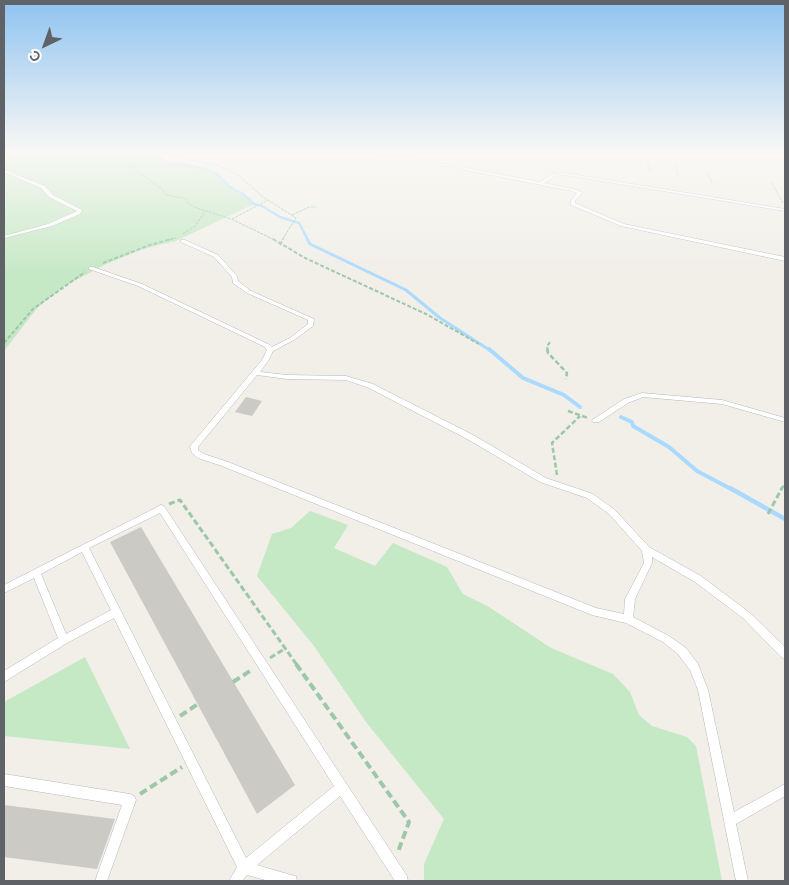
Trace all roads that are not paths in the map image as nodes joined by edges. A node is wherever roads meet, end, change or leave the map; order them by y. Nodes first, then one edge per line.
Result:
1 (49, 193) edge
2 (579, 193) edge
3 (690, 193) edge
4 (785, 208) edge
5 (4, 237) edge
6 (183, 241) dead end
7 (785, 259) edge
8 (91, 268) dead end
9 (270, 350) junction
10 (255, 373) junction
11 (596, 420) dead end
12 (785, 420) edge
13 (84, 547) junction
14 (646, 550) junction
15 (36, 572) junction
16 (4, 589) edge
17 (116, 612) junction
18 (628, 619) junction
19 (64, 640) junction
20 (785, 654) edge
21 (4, 677) edge
22 (4, 780) edge
23 (342, 788) junction
24 (785, 790) edge
25 (730, 821) junction
26 (244, 868) junction
27 (101, 881) edge
28 (235, 881) edge
29 (291, 881) edge
30 (402, 881) edge
31 (742, 881) edge

1 - 5 lane
2 - 7 lane
3 - 4 lane
6 - 9 lane
8 - 9 lane
9 - 10 lane
10 - 14 lane
10 - 18 lane
11 - 12 lane
13 - 15 lane
13 - 17 lane
13 - 23 lane
14 - 18 lane
14 - 20 lane
15 - 16 lane
15 - 19 lane
17 - 19 lane
17 - 26 lane
18 - 25 lane
19 - 21 lane
22 - 27 lane
23 - 26 lane
23 - 30 lane
24 - 25 lane
25 - 31 lane
26 - 28 lane
26 - 29 lane

